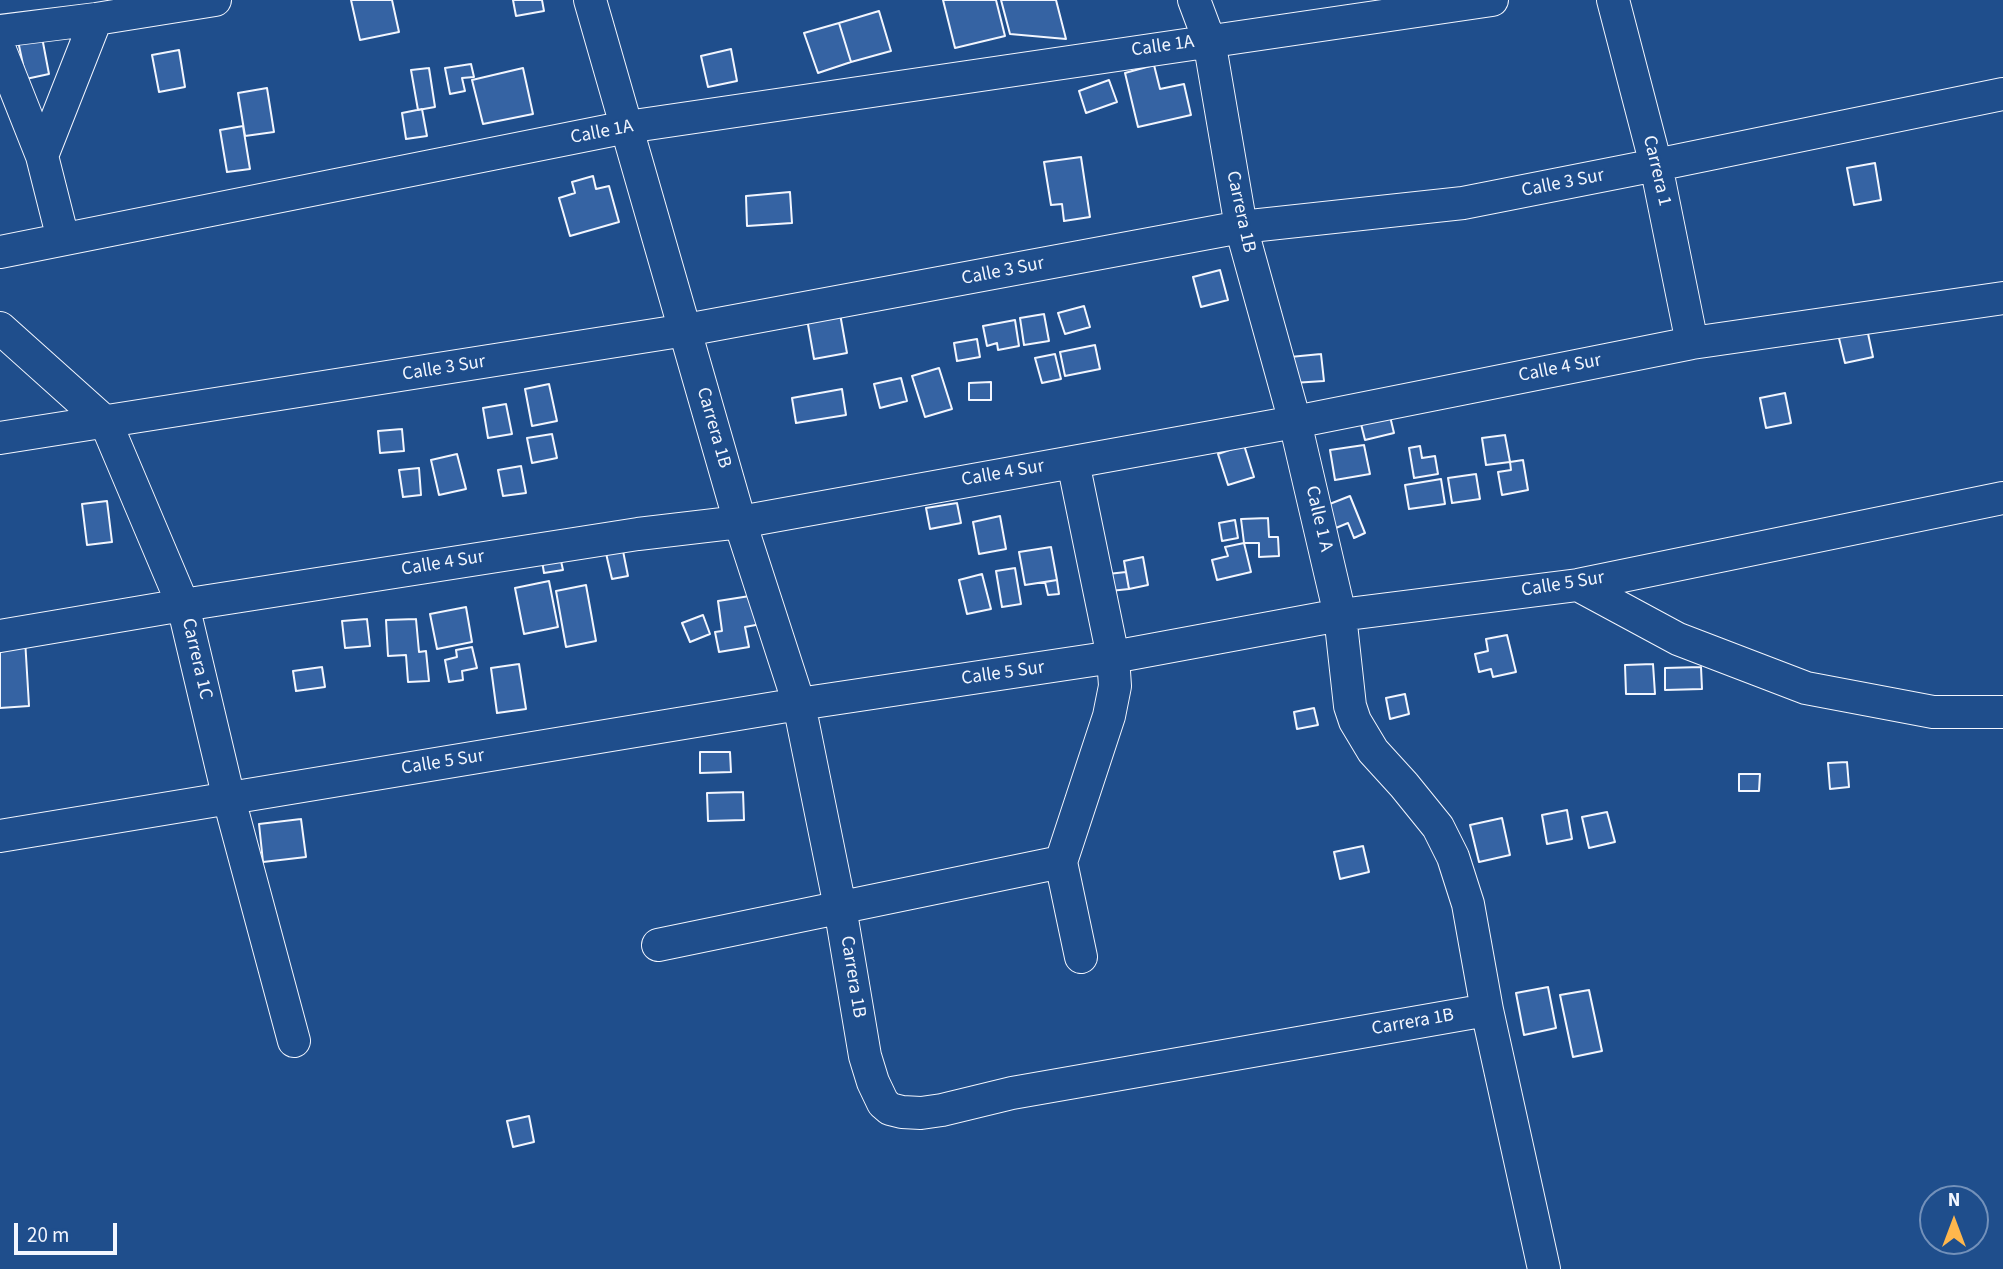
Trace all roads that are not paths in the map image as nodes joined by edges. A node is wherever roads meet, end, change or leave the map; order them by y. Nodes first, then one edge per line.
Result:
1 (215, 0) edge
2 (590, 0) edge
3 (1194, 0) edge
4 (1492, 0) edge
5 (1613, 0) edge
6 (96, 19) junction
7 (0, 32) edge
8 (1209, 40) junction
9 (0, 50) edge
10 (2003, 94) edge
11 (627, 127) junction
12 (43, 156) junction
13 (1656, 165) junction
14 (1241, 228) junction
15 (63, 239) junction
16 (0, 252) edge
17 (2003, 298) edge
18 (0, 328) edge
19 (686, 330) junction
20 (1692, 343) junction
21 (1295, 422) junction
22 (106, 423) junction
23 (0, 438) edge
24 (1073, 462) junction
25 (2003, 498) edge
26 (740, 522) junction
27 (1578, 585) junction
28 (183, 605) junction
29 (1340, 615) junction
30 (0, 636) edge
31 (1113, 657) junction
32 (799, 704) junction
33 (2003, 712) edge
34 (229, 799) junction
35 (0, 836) edge
36 (1061, 862) junction
37 (840, 907) junction
38 (658, 945) dead end
39 (1081, 957) dead end
40 (1487, 1010) junction
41 (294, 1041) dead end
42 (1544, 1269) edge

1 - 6 street
2 - 11 street, Carrera 1B
3 - 8 street, Carrera 1B
4 - 8 street, Calle 1A
5 - 13 street, Carrera 1
6 - 7 street
6 - 12 street
8 - 11 street, Calle 1A
8 - 14 street, Carrera 1B
9 - 12 street
10 - 13 street, Calle 3 Sur
11 - 15 street, Calle 1A
11 - 19 street, Carrera 1B
12 - 15 street
13 - 14 street, Calle 3 Sur
13 - 20 street, Carrera 1
14 - 19 street, Calle 3 Sur
14 - 21 street, Carrera 1B
15 - 16 street, Calle 1A
17 - 20 street, Calle 4 Sur
18 - 22 street, Carrera 1C
19 - 22 street, Calle 3 Sur
19 - 26 street, Carrera 1B
20 - 21 street, Calle 4 Sur
21 - 24 street, Calle 4 Sur
21 - 29 street, Calle 1 A
22 - 23 street, Calle 3 Sur
22 - 28 street, Carrera 1C
24 - 26 street, Calle 4 Sur
24 - 31 street
25 - 27 street, Calle 5 Sur
26 - 28 street, Calle 4 Sur
26 - 32 street, Carrera 1B
27 - 29 street, Calle 5 Sur
27 - 33 street
28 - 30 street, Calle 4 Sur
28 - 34 street, Carrera 1C
29 - 31 street, Calle 5 Sur
29 - 40 street, Calle 1 A
31 - 32 street, Calle 5 Sur
31 - 36 street
32 - 34 street, Calle 5 Sur
32 - 37 street, Carrera 1B
34 - 35 street, Calle 5 Sur
34 - 41 street, Carrera 1C
36 - 37 street
36 - 39 street
37 - 38 street
37 - 40 street, Carrera 1B
40 - 42 street

